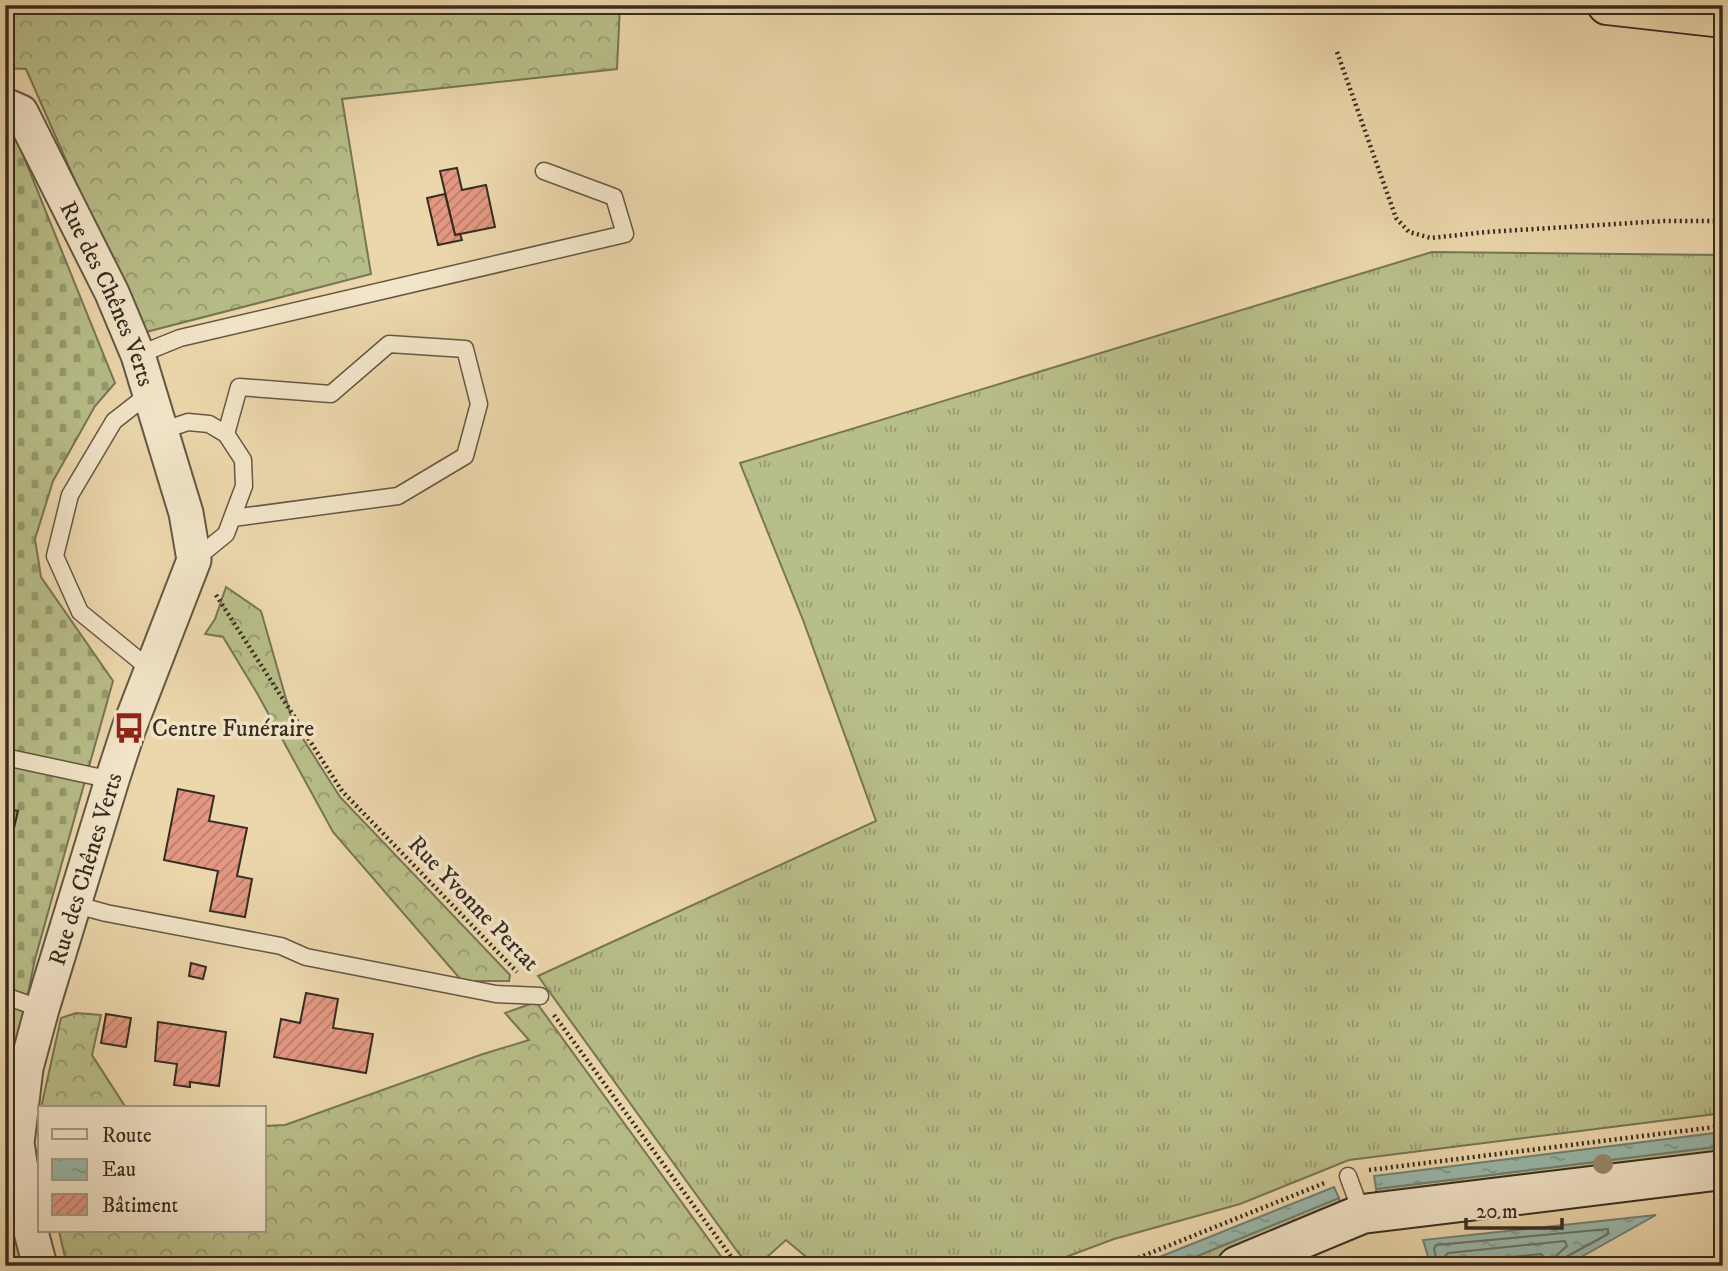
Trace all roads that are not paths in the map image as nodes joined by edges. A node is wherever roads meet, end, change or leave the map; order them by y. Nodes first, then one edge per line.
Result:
1 (1607, 5) edge
2 (1723, 18) edge
3 (5, 104) edge
4 (544, 171) dead end
5 (138, 355) junction
6 (150, 393) junction
7 (161, 431) junction
8 (226, 434) junction
9 (233, 518) junction
10 (194, 560) junction
11 (151, 670) junction
12 (5, 757) edge
13 (112, 780) junction
14 (73, 904) junction
15 (5, 996) edge
16 (540, 996) road end
17 (42, 1010) junction
18 (1723, 1170) edge
19 (1348, 1176) dead end
20 (1362, 1214) junction
21 (40, 1266) edge
22 (1237, 1266) edge

1 - 2 highway
3 - 5 street, Rue des Chênes Verts
4 - 5 lane
5 - 6 street, Rue des Chênes Verts
6 - 7 street, Rue des Chênes Verts
6 - 11 lane
7 - 8 lane
7 - 10 street, Rue des Chênes Verts
8 - 9 lane
8 - 9 lane
9 - 10 lane
10 - 11 street, Rue des Chênes Verts
11 - 13 street, Rue des Chênes Verts
12 - 13 lane
13 - 14 street, Rue des Chênes Verts
14 - 16 lane
14 - 17 street, Rue des Chênes Verts
15 - 17 lane
17 - 21 street, Rue des Chênes Verts
18 - 20 street
19 - 20 lane
20 - 22 street

